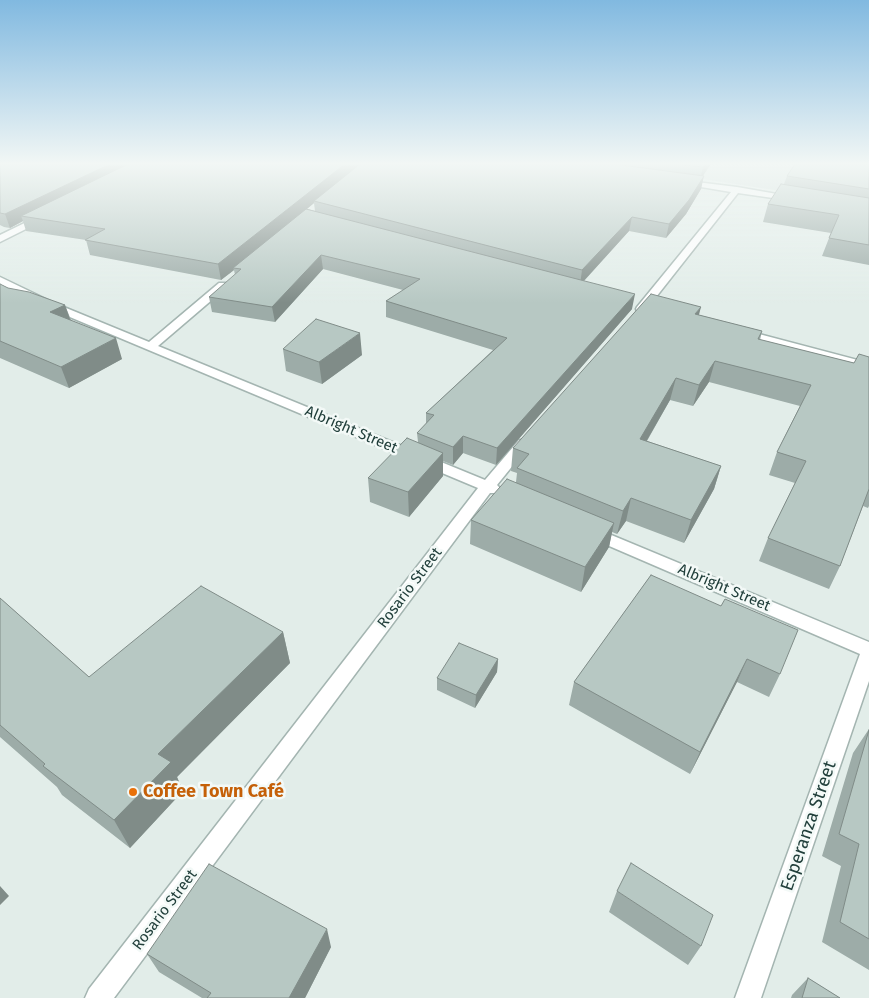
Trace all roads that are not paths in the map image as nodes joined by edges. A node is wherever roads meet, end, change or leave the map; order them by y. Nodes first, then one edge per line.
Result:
1 (720, 211) edge
2 (51, 214) edge
3 (0, 239) edge
4 (232, 279) edge
5 (0, 280) edge
6 (631, 321) edge
7 (728, 329) edge
8 (150, 346) junction
9 (869, 367) edge
10 (532, 434) edge
11 (487, 487) junction
12 (505, 494) edge
13 (578, 526) edge
14 (869, 650) edge
15 (869, 654) edge
16 (98, 998) edge
17 (748, 998) edge

1 - 6 street
2 - 3 street
4 - 8 street
5 - 8 street, Albright Street
7 - 9 street
8 - 11 street, Albright Street
10 - 11 street, Rosario Street
11 - 12 street, Albright Street
11 - 16 street, Rosario Street
13 - 14 street, Albright Street
15 - 17 street, Esperanza Street

